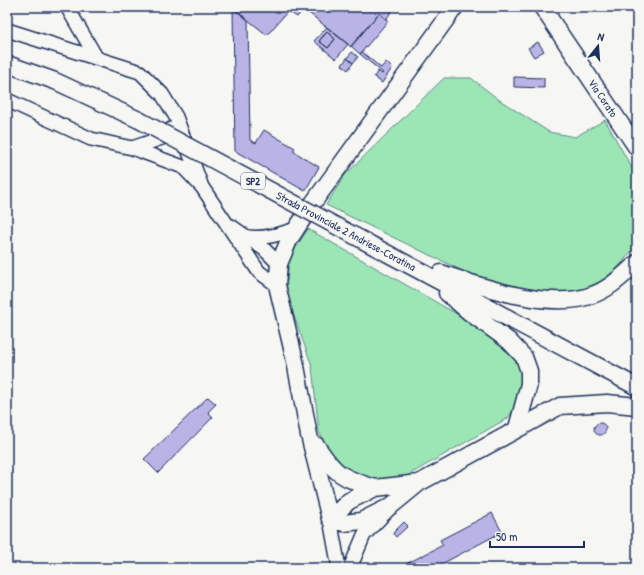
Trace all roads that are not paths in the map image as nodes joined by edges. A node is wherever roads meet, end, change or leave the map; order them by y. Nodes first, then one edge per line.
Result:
1 (67, 7) edge
2 (542, 7) edge
3 (454, 8) edge
4 (7, 30) edge
5 (96, 57) junction
6 (7, 64) edge
7 (7, 100) edge
8 (176, 116) junction
9 (132, 148) junction
10 (637, 148) edge
11 (202, 187) junction
12 (227, 224) junction
13 (296, 229) junction
14 (248, 237) junction
15 (390, 255) junction
16 (637, 263) edge
17 (279, 264) junction
18 (426, 274) junction
19 (277, 285) junction
20 (637, 387) edge
21 (637, 406) edge
22 (517, 428) junction
23 (309, 435) junction
24 (419, 483) junction
25 (375, 488) junction
26 (391, 506) junction
27 (330, 519) junction
28 (339, 568) edge
29 (350, 568) edge

1 - 5 street
2 - 10 main road, Via Corato
3 - 13 main road
4 - 5 street
5 - 8 street
6 - 15 main road, Strada Provinciale 2 Andriese-Coratina / SP2, bridge
7 - 9 street
8 - 9 street
8 - 11 street
9 - 11 street
11 - 12 street
12 - 14 street
12 - 19 street
13 - 14 street
13 - 17 main road
14 - 17 street
15 - 16 main road
15 - 18 main road, Strada Provinciale 2 Andriese-Coratina / SP2
17 - 19 main road
18 - 20 main road, Strada Provinciale 2 Andriese-Coratina / SP2
18 - 22 main road
19 - 23 main road
21 - 22 main road
22 - 24 main road
23 - 25 main road
23 - 27 main road
24 - 25 main road
24 - 26 main road
25 - 27 main road
26 - 27 main road
26 - 29 street
27 - 28 street

